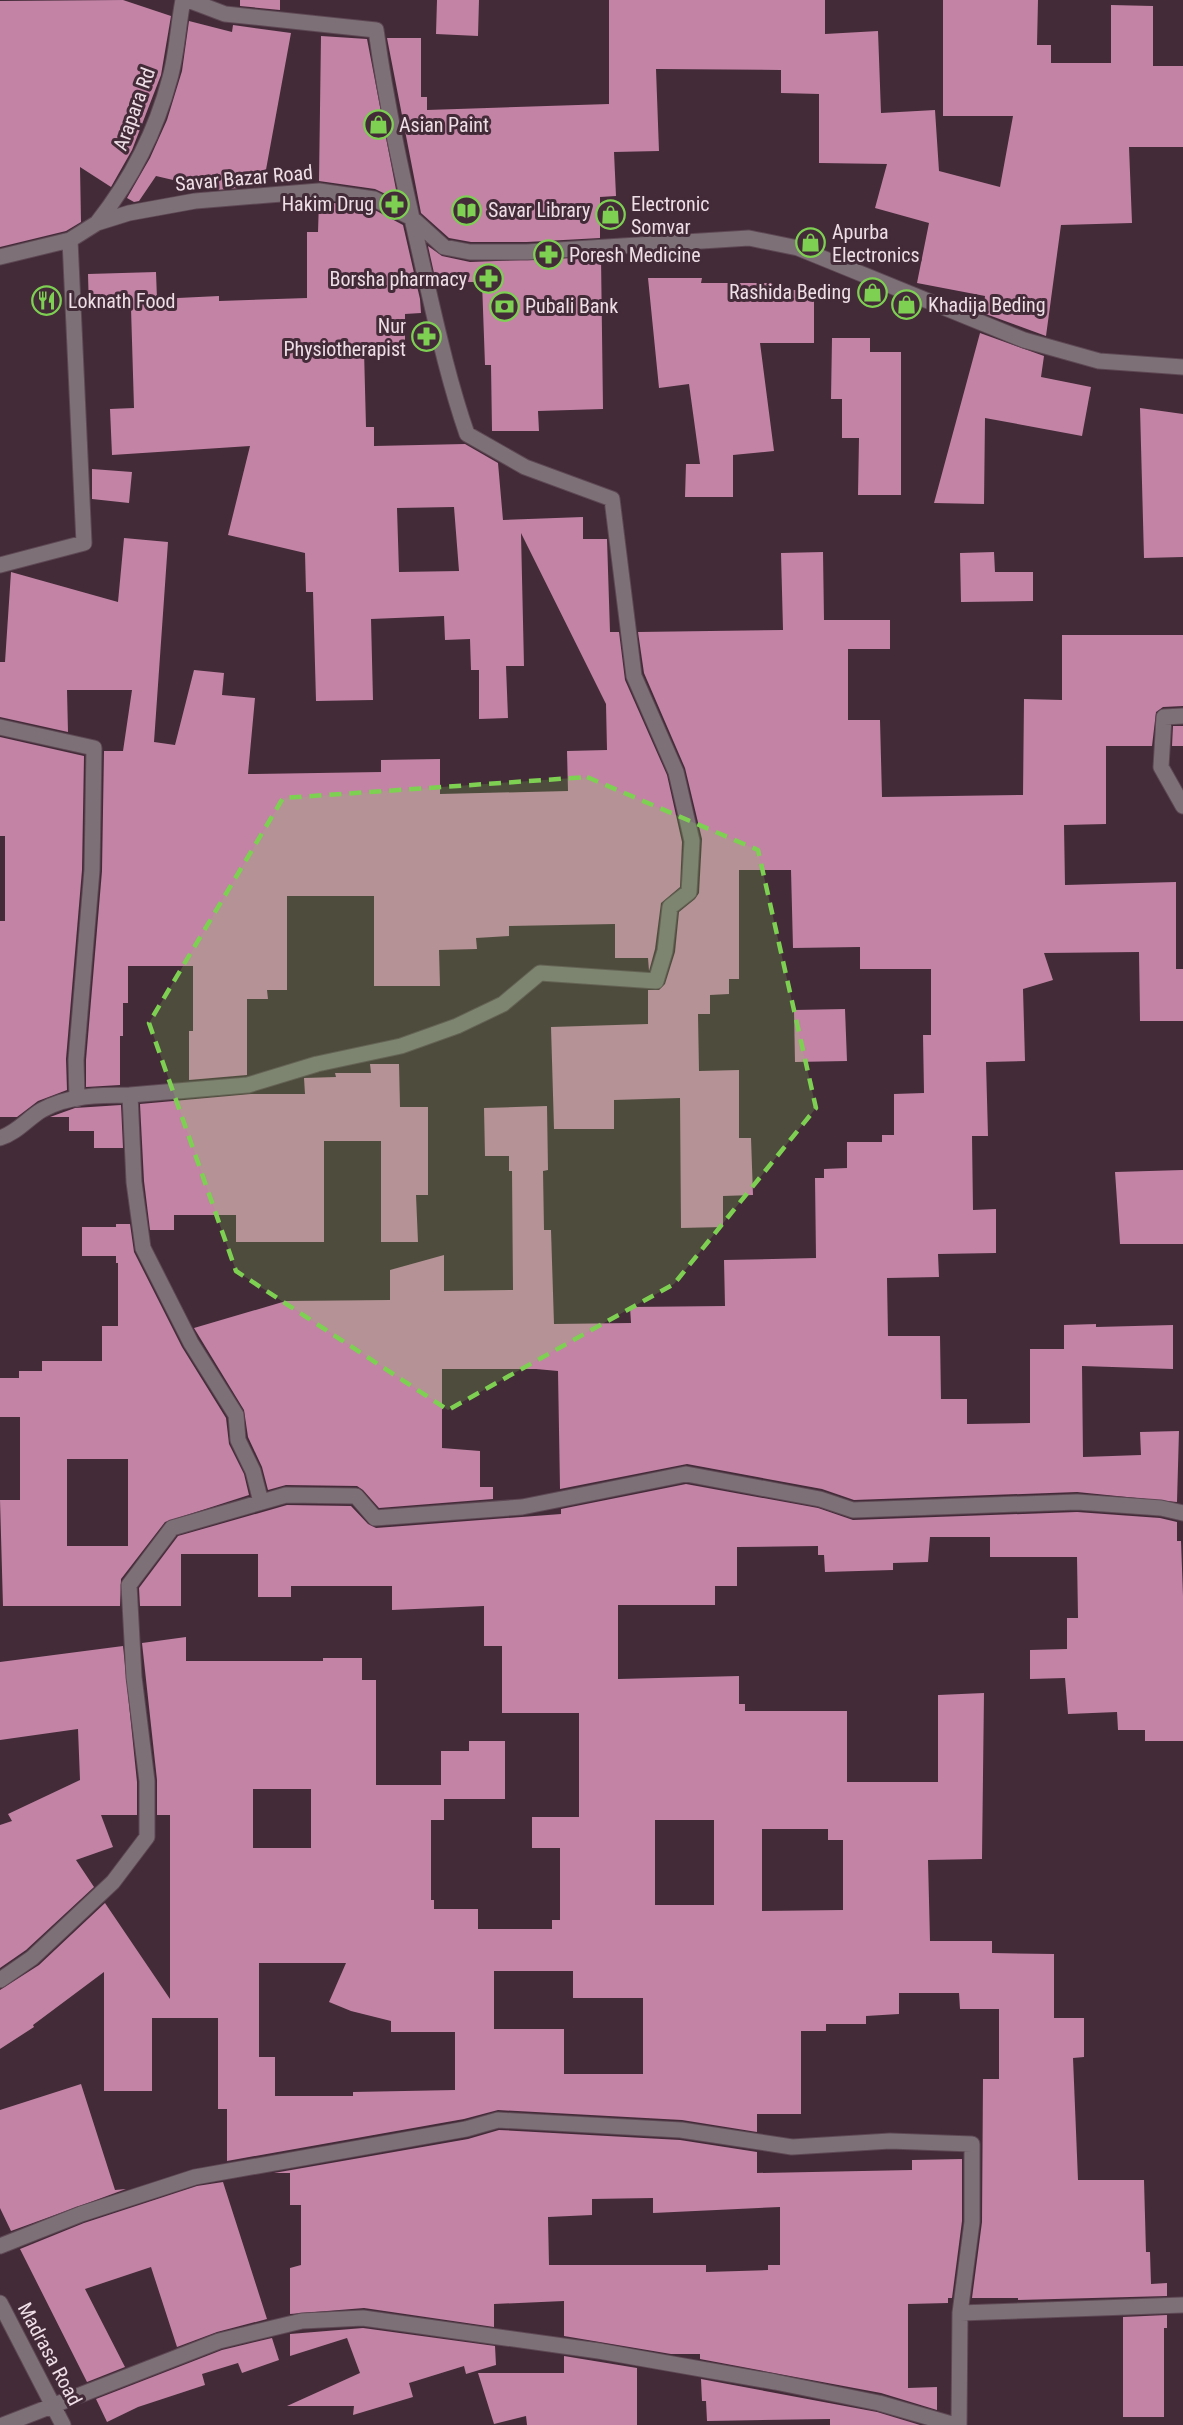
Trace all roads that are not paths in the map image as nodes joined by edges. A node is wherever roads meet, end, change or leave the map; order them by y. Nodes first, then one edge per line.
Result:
1 (183, 0) edge
2 (188, 0) edge
3 (412, 219) junction
4 (97, 223) junction
5 (70, 240) junction
6 (0, 257) edge
7 (1183, 367) edge
8 (0, 565) edge
9 (1183, 716) edge
10 (0, 727) edge
11 (1183, 806) edge
12 (130, 1095) junction
13 (77, 1099) junction
14 (0, 1138) edge
15 (261, 1502) junction
16 (1183, 1513) edge
17 (0, 1980) edge
18 (0, 2247) edge
19 (0, 2303) edge
20 (1183, 2306) edge
21 (960, 2313) junction
22 (55, 2406) junction
23 (3, 2425) edge
24 (63, 2425) edge
25 (957, 2425) edge

1 - 4 street, Arapara Rd
2 - 3 street
3 - 4 street, Savar Bazar Road
3 - 7 street, Savar Bazar Road
3 - 12 street
4 - 5 street, Savar Bazar Road
5 - 6 street, Savar Bazar Road
5 - 8 street
9 - 11 street
10 - 13 street
12 - 13 street
12 - 15 street
13 - 14 street
15 - 16 street
15 - 17 street
18 - 21 street
19 - 22 street, Madrasa Road
20 - 21 street
21 - 25 street
22 - 23 street
22 - 24 street, Madrasa Road
22 - 25 street

